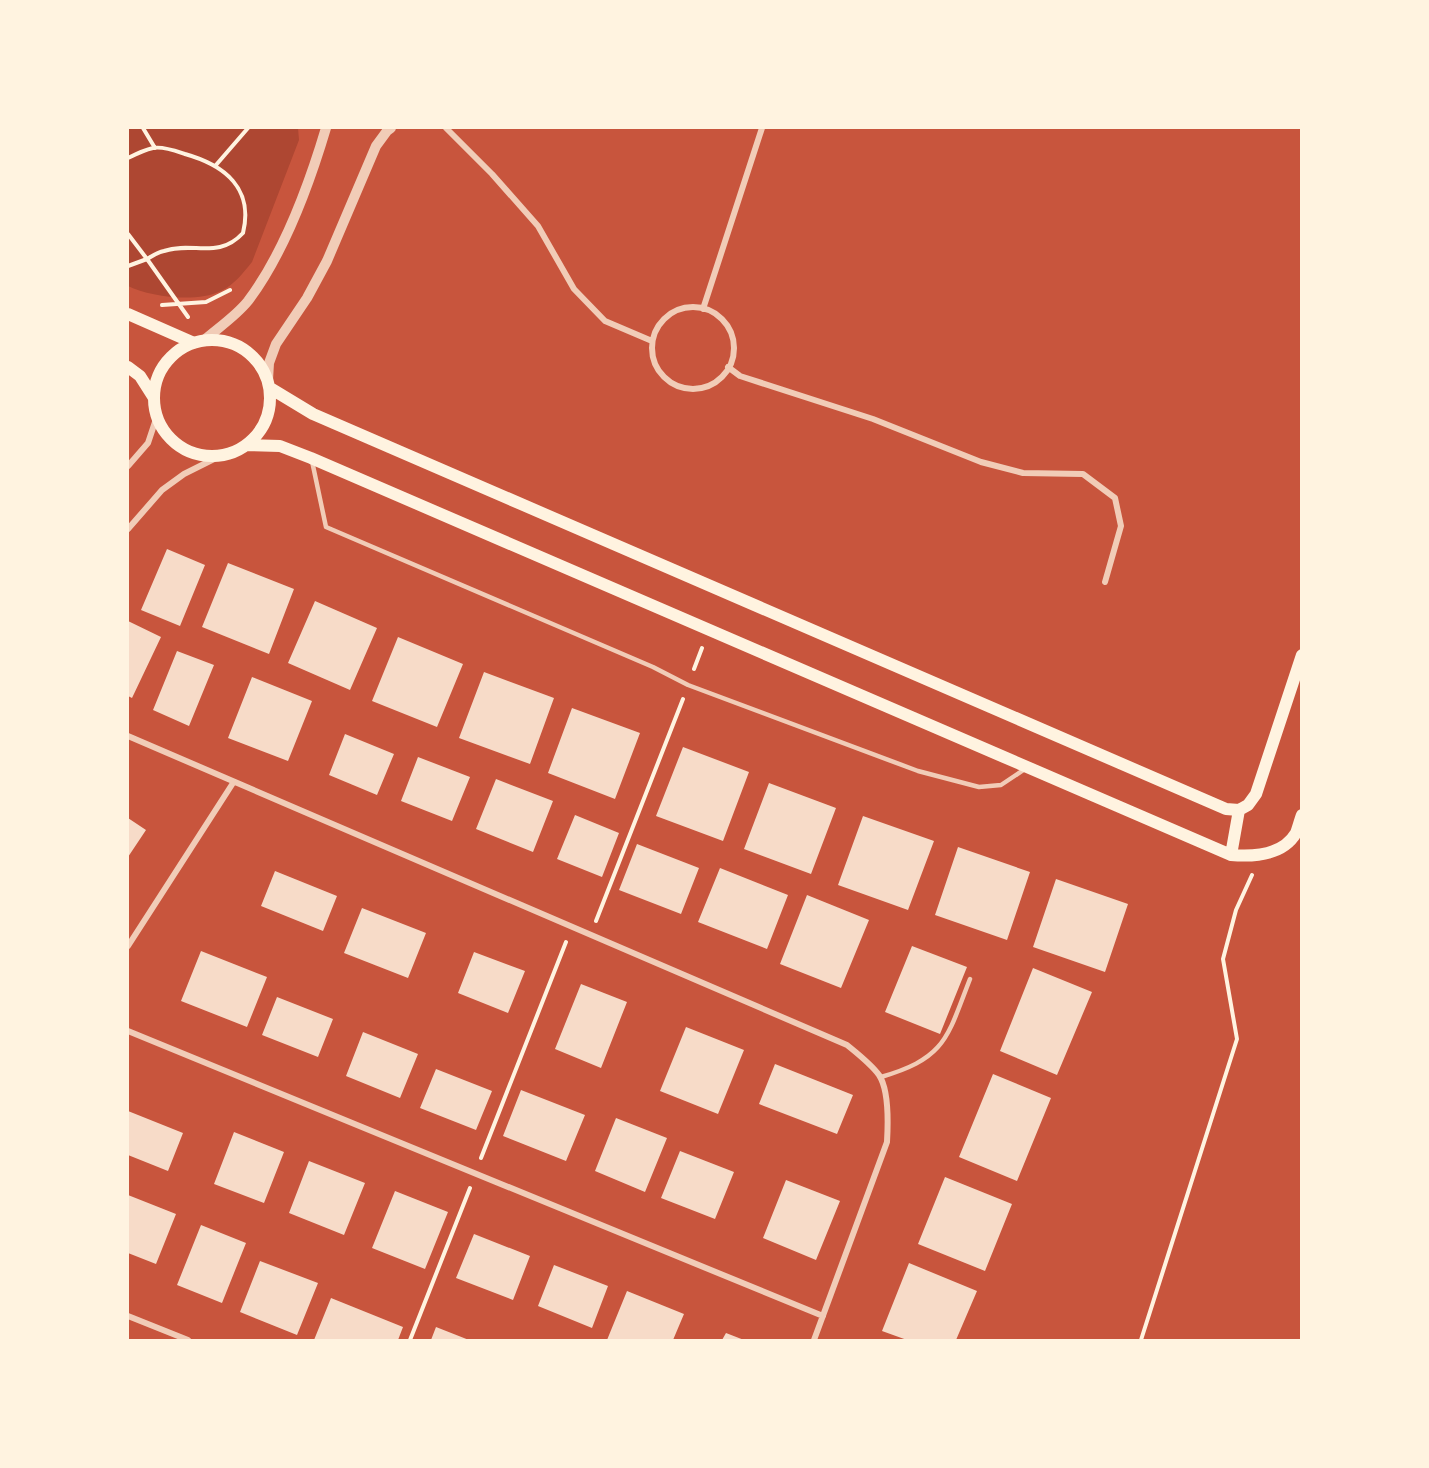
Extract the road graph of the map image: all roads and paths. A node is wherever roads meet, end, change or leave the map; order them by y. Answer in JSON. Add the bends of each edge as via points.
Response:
{"nodes":[{"id":1,"x":143,"y":128,"type":"edge"},
{"id":2,"x":248,"y":128,"type":"edge"},
{"id":3,"x":326,"y":128,"type":"edge"},
{"id":4,"x":391,"y":128,"type":"edge"},
{"id":5,"x":446,"y":128,"type":"edge"},
{"id":6,"x":762,"y":128,"type":"edge"},
{"id":7,"x":155,"y":148,"type":"junction"},
{"id":8,"x":128,"y":158,"type":"edge"},
{"id":9,"x":216,"y":165,"type":"junction"},
{"id":10,"x":128,"y":234,"type":"edge"},
{"id":11,"x":147,"y":259,"type":"junction"},
{"id":12,"x":128,"y":266,"type":"edge"},
{"id":13,"x":237,"y":286,"type":"dead end"},
{"id":14,"x":180,"y":304,"type":"junction"},
{"id":15,"x":154,"y":306,"type":"dead end"},
{"id":16,"x":703,"y":309,"type":"junction"},
{"id":17,"x":128,"y":314,"type":"edge"},
{"id":18,"x":652,"y":341,"type":"junction"},
{"id":19,"x":199,"y":342,"type":"junction"},
{"id":20,"x":128,"y":367,"type":"edge"},
{"id":21,"x":728,"y":367,"type":"junction"},
{"id":22,"x":269,"y":384,"type":"junction"},
{"id":23,"x":154,"y":398,"type":"junction"},
{"id":24,"x":157,"y":416,"type":"junction"},
{"id":25,"x":247,"y":445,"type":"junction"},
{"id":26,"x":222,"y":455,"type":"junction"},
{"id":27,"x":311,"y":458,"type":"junction"},
{"id":28,"x":128,"y":466,"type":"edge"},
{"id":29,"x":128,"y":530,"type":"edge"},
{"id":30,"x":1105,"y":582,"type":"dead end"},
{"id":31,"x":709,"y":630,"type":"junction"},
{"id":32,"x":1302,"y":655,"type":"edge"},
{"id":33,"x":688,"y":685,"type":"junction"},
{"id":34,"x":128,"y":736,"type":"edge"},
{"id":35,"x":1027,"y":767,"type":"junction"},
{"id":36,"x":233,"y":783,"type":"junction"},
{"id":37,"x":1239,"y":810,"type":"junction"},
{"id":38,"x":1302,"y":815,"type":"edge"},
{"id":39,"x":1232,"y":855,"type":"junction"},
{"id":40,"x":1261,"y":855,"type":"junction"},
{"id":41,"x":572,"y":927,"type":"junction"},
{"id":42,"x":590,"y":935,"type":"junction"},
{"id":43,"x":128,"y":946,"type":"edge"},
{"id":44,"x":970,"y":980,"type":"dead end"},
{"id":45,"x":128,"y":1031,"type":"edge"},
{"id":46,"x":881,"y":1077,"type":"junction"},
{"id":47,"x":475,"y":1173,"type":"junction"},
{"id":48,"x":128,"y":1316,"type":"edge"},
{"id":49,"x":823,"y":1316,"type":"junction"},
{"id":50,"x":188,"y":1341,"type":"edge"},
{"id":51,"x":410,"y":1341,"type":"edge"},
{"id":52,"x":814,"y":1341,"type":"edge"},
{"id":53,"x":1141,"y":1341,"type":"edge"}],
"edges":[{"from":1,"to":7,"type":"path"},
{"from":2,"to":9,"type":"path"},
{"from":3,"to":19,"type":"street","via":[[284,241],[266,274],[247,302]]},
{"from":4,"to":22,"type":"street","via":[[376,146],[322,271],[276,344],[269,363]]},
{"from":5,"to":18,"type":"street","via":[[538,226],[574,288],[605,321]]},
{"from":6,"to":16,"type":"street"},
{"from":7,"to":8,"type":"path"},
{"from":7,"to":9,"type":"path"},
{"from":9,"to":11,"type":"path","via":[[238,187],[246,210],[243,233],[218,249],[164,250]]},
{"from":10,"to":11,"type":"path"},
{"from":11,"to":12,"type":"path"},
{"from":11,"to":14,"type":"path"},
{"from":13,"to":14,"type":"path","via":[[206,302]]},
{"from":14,"to":15,"type":"path"},
{"from":14,"to":19,"type":"path"},
{"from":16,"to":18,"type":"street","via":[[677,310],[657,328]]},
{"from":16,"to":21,"type":"street","via":[[716,314],[731,335],[734,348]]},
{"from":17,"to":19,"type":"main road"},
{"from":18,"to":21,"type":"street","via":[[656,368],[677,386],[704,388]]},
{"from":19,"to":22,"type":"main road","via":[[222,341],[239,346],[260,364]]},
{"from":19,"to":23,"type":"main road","via":[[178,351],[165,364]]},
{"from":20,"to":23,"type":"main road","via":[[140,376]]},
{"from":21,"to":30,"type":"street","via":[[741,376],[873,418],[981,462],[1023,472],[1083,474],[1116,498],[1121,526]]},
{"from":22,"to":25,"type":"main road","via":[[268,416]]},
{"from":22,"to":37,"type":"main road","via":[[324,419],[1226,809]]},
{"from":23,"to":24,"type":"main road"},
{"from":24,"to":26,"type":"main road","via":[[165,432],[186,450]]},
{"from":24,"to":28,"type":"street","via":[[148,443]]},
{"from":25,"to":26,"type":"main road"},
{"from":25,"to":27,"type":"main road","via":[[280,446]]},
{"from":26,"to":29,"type":"street","via":[[162,490]]},
{"from":27,"to":31,"type":"main road"},
{"from":27,"to":33,"type":"lane","via":[[326,527]]},
{"from":31,"to":33,"type":"path"},
{"from":31,"to":35,"type":"main road"},
{"from":32,"to":37,"type":"main road","via":[[1256,794]]},
{"from":33,"to":35,"type":"lane","via":[[918,771],[979,788],[1001,785]]},
{"from":33,"to":42,"type":"path"},
{"from":34,"to":36,"type":"street"},
{"from":35,"to":39,"type":"main road"},
{"from":36,"to":41,"type":"street"},
{"from":36,"to":43,"type":"street"},
{"from":37,"to":39,"type":"main road"},
{"from":38,"to":40,"type":"main road","via":[[1288,841]]},
{"from":39,"to":40,"type":"main road"},
{"from":40,"to":53,"type":"path","via":[[1236,910],[1223,959],[1237,1039]]},
{"from":41,"to":42,"type":"street"},
{"from":41,"to":47,"type":"path"},
{"from":42,"to":46,"type":"street","via":[[847,1045]]},
{"from":44,"to":46,"type":"lane","via":[[947,1038],[930,1057],[904,1071]]},
{"from":45,"to":47,"type":"street"},
{"from":46,"to":49,"type":"street","via":[[889,1115],[887,1142]]},
{"from":47,"to":49,"type":"street"},
{"from":47,"to":51,"type":"path"},
{"from":48,"to":50,"type":"street"},
{"from":49,"to":52,"type":"street"}]}
